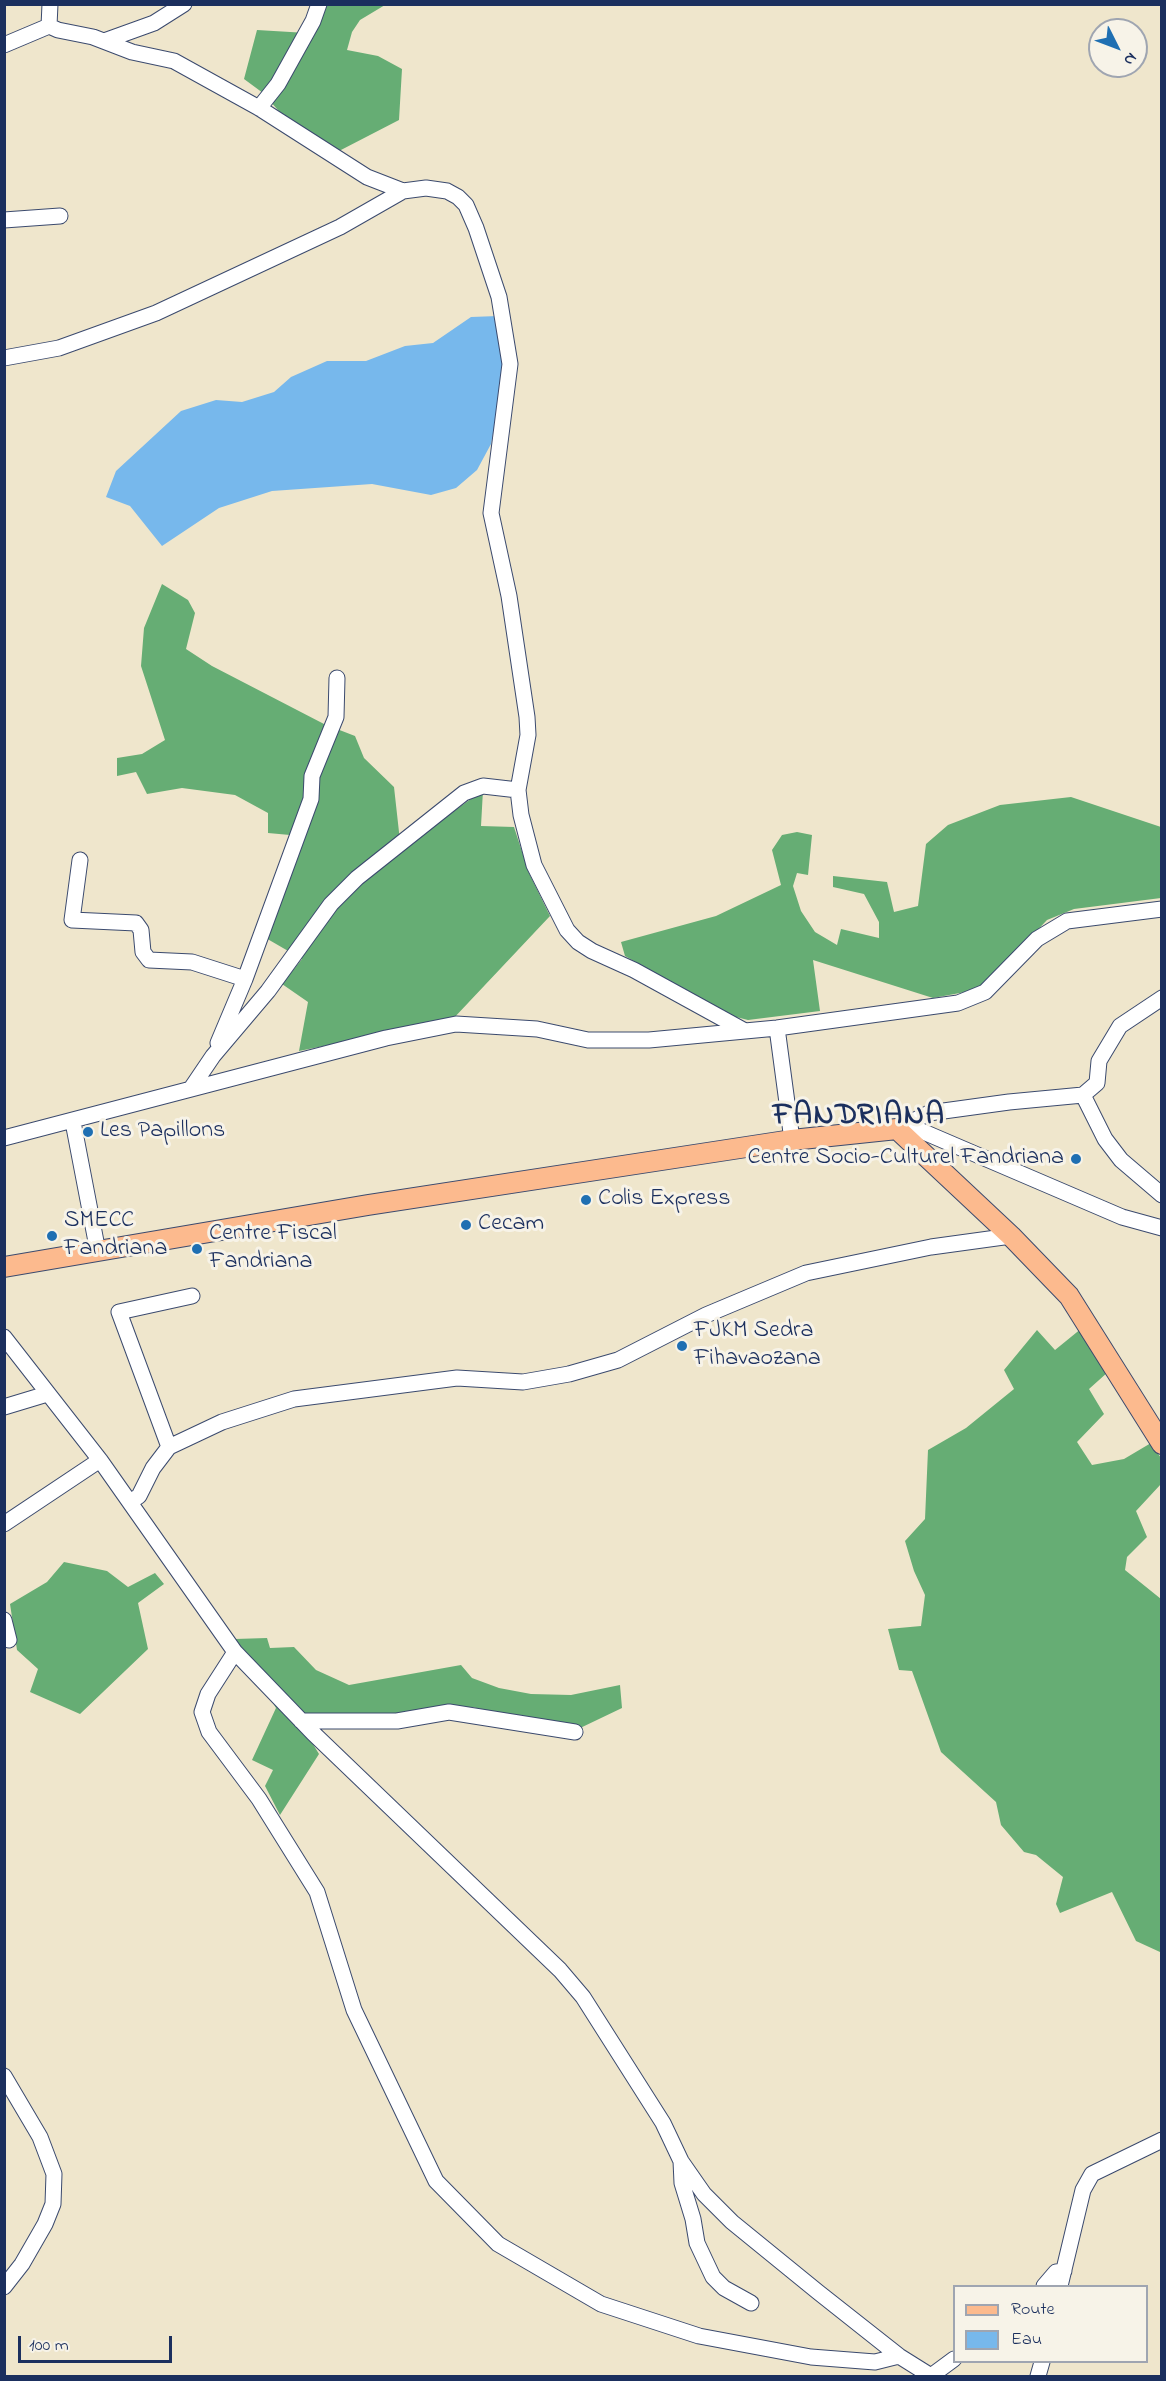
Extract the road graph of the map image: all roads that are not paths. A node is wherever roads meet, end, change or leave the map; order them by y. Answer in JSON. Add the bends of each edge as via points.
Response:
{"nodes":[{"id":1,"x":50,"y":4,"type":"edge"},
{"id":2,"x":184,"y":4,"type":"edge"},
{"id":3,"x":319,"y":4,"type":"edge"},
{"id":4,"x":49,"y":26,"type":"junction"},
{"id":5,"x":104,"y":40,"type":"junction"},
{"id":6,"x":4,"y":45,"type":"edge"},
{"id":7,"x":278,"y":84,"type":"junction"},
{"id":8,"x":259,"y":108,"type":"junction"},
{"id":9,"x":277,"y":122,"type":"junction"},
{"id":10,"x":403,"y":191,"type":"junction"},
{"id":11,"x":60,"y":216,"type":"dead end"},
{"id":12,"x":4,"y":220,"type":"edge"},
{"id":13,"x":4,"y":358,"type":"edge"},
{"id":14,"x":337,"y":678,"type":"dead end"},
{"id":15,"x":518,"y":790,"type":"junction"},
{"id":16,"x":80,"y":860,"type":"dead end"},
{"id":17,"x":1161,"y":909,"type":"edge"},
{"id":18,"x":245,"y":979,"type":"junction"},
{"id":19,"x":1161,"y":998,"type":"edge"},
{"id":20,"x":777,"y":1028,"type":"junction"},
{"id":21,"x":744,"y":1031,"type":"junction"},
{"id":22,"x":213,"y":1056,"type":"junction"},
{"id":23,"x":192,"y":1087,"type":"junction"},
{"id":24,"x":1083,"y":1095,"type":"junction"},
{"id":25,"x":73,"y":1122,"type":"junction"},
{"id":26,"x":897,"y":1129,"type":"junction"},
{"id":27,"x":4,"y":1138,"type":"edge"},
{"id":28,"x":792,"y":1140,"type":"junction"},
{"id":29,"x":1161,"y":1195,"type":"edge"},
{"id":30,"x":1161,"y":1228,"type":"edge"},
{"id":31,"x":1011,"y":1236,"type":"junction"},
{"id":32,"x":98,"y":1252,"type":"junction"},
{"id":33,"x":4,"y":1267,"type":"edge"},
{"id":34,"x":192,"y":1296,"type":"dead end"},
{"id":35,"x":4,"y":1338,"type":"edge"},
{"id":36,"x":47,"y":1394,"type":"junction"},
{"id":37,"x":4,"y":1407,"type":"edge"},
{"id":38,"x":1161,"y":1444,"type":"edge"},
{"id":39,"x":169,"y":1447,"type":"junction"},
{"id":40,"x":100,"y":1460,"type":"junction"},
{"id":41,"x":130,"y":1503,"type":"junction"},
{"id":42,"x":4,"y":1524,"type":"edge"},
{"id":43,"x":4,"y":1620,"type":"edge"},
{"id":44,"x":9,"y":1640,"type":"dead end"},
{"id":45,"x":235,"y":1652,"type":"junction"},
{"id":46,"x":301,"y":1721,"type":"junction"},
{"id":47,"x":575,"y":1732,"type":"dead end"},
{"id":48,"x":4,"y":2076,"type":"edge"},
{"id":49,"x":1161,"y":2140,"type":"edge"},
{"id":50,"x":681,"y":2161,"type":"junction"},
{"id":51,"x":1064,"y":2271,"type":"junction"},
{"id":52,"x":1045,"y":2285,"type":"edge"},
{"id":53,"x":1060,"y":2285,"type":"edge"},
{"id":54,"x":4,"y":2287,"type":"edge"},
{"id":55,"x":751,"y":2303,"type":"dead end"},
{"id":56,"x":899,"y":2356,"type":"junction"},
{"id":57,"x":953,"y":2361,"type":"edge"},
{"id":58,"x":931,"y":2376,"type":"edge"}],
"edges":[{"from":1,"to":4,"type":"street"},
{"from":2,"to":5,"type":"street","via":[[154,23]]},
{"from":3,"to":7,"type":"street"},
{"from":4,"to":5,"type":"street"},
{"from":4,"to":6,"type":"street"},
{"from":5,"to":8,"type":"street","via":[[174,61]]},
{"from":7,"to":8,"type":"street"},
{"from":7,"to":9,"type":"street","via":[[274,103]]},
{"from":8,"to":9,"type":"street"},
{"from":9,"to":10,"type":"street","via":[[367,177]]},
{"from":10,"to":13,"type":"street","via":[[339,227],[156,313],[59,348]]},
{"from":10,"to":15,"type":"street","via":[[447,191],[466,205],[505,321],[510,364],[491,513],[509,596],[527,717],[528,735]]},
{"from":11,"to":12,"type":"street"},
{"from":14,"to":18,"type":"street","via":[[336,717],[312,776],[311,799]]},
{"from":15,"to":21,"type":"street","via":[[534,865],[567,930],[592,951]]},
{"from":15,"to":22,"type":"street","via":[[483,786],[464,793],[357,878],[331,904],[268,991]]},
{"from":16,"to":18,"type":"street","via":[[72,920],[136,923],[141,930],[143,952],[149,960],[192,962]]},
{"from":17,"to":20,"type":"street","via":[[1066,921],[1037,939],[985,992],[958,1003]]},
{"from":18,"to":22,"type":"street"},
{"from":19,"to":24,"type":"street","via":[[1120,1026],[1099,1061],[1097,1083]]},
{"from":20,"to":21,"type":"street"},
{"from":20,"to":28,"type":"street"},
{"from":21,"to":23,"type":"street","via":[[649,1040],[588,1040],[537,1029],[456,1024]]},
{"from":22,"to":23,"type":"street"},
{"from":23,"to":25,"type":"street"},
{"from":24,"to":26,"type":"street","via":[[930,1113]]},
{"from":24,"to":29,"type":"street","via":[[1105,1139],[1121,1160]]},
{"from":25,"to":27,"type":"street"},
{"from":25,"to":32,"type":"street"},
{"from":26,"to":28,"type":"main road"},
{"from":26,"to":30,"type":"street","via":[[919,1130],[1122,1217]]},
{"from":26,"to":31,"type":"main road"},
{"from":28,"to":32,"type":"main road","via":[[380,1203]]},
{"from":31,"to":38,"type":"main road","via":[[1069,1296]]},
{"from":31,"to":39,"type":"street","via":[[931,1247],[806,1273],[618,1360],[569,1374],[523,1382],[458,1377],[294,1399],[222,1422]]},
{"from":32,"to":33,"type":"main road"},
{"from":34,"to":39,"type":"street","via":[[119,1312]]},
{"from":35,"to":36,"type":"street"},
{"from":36,"to":37,"type":"street"},
{"from":36,"to":40,"type":"street"},
{"from":39,"to":41,"type":"street","via":[[153,1468],[140,1496]]},
{"from":40,"to":41,"type":"street"},
{"from":40,"to":42,"type":"street"},
{"from":41,"to":45,"type":"street"},
{"from":43,"to":44,"type":"street"},
{"from":45,"to":46,"type":"street"},
{"from":45,"to":56,"type":"street","via":[[208,1694],[202,1712],[209,1732],[260,1799],[317,1892],[354,2010],[436,2181],[498,2244],[601,2304],[699,2336],[811,2357],[874,2362]]},
{"from":46,"to":47,"type":"street","via":[[398,1721],[449,1712]]},
{"from":46,"to":50,"type":"street","via":[[561,1970],[583,1997],[663,2123]]},
{"from":48,"to":54,"type":"street","via":[[40,2137],[54,2174],[53,2204],[45,2224]]},
{"from":49,"to":51,"type":"street","via":[[1092,2174],[1083,2190]]},
{"from":50,"to":55,"type":"street","via":[[682,2183],[697,2243],[713,2277]]},
{"from":50,"to":56,"type":"street","via":[[704,2194],[732,2222]]},
{"from":51,"to":52,"type":"street","via":[[1056,2272]]},
{"from":51,"to":53,"type":"street"},
{"from":56,"to":58,"type":"street"},
{"from":57,"to":58,"type":"street"}]}
